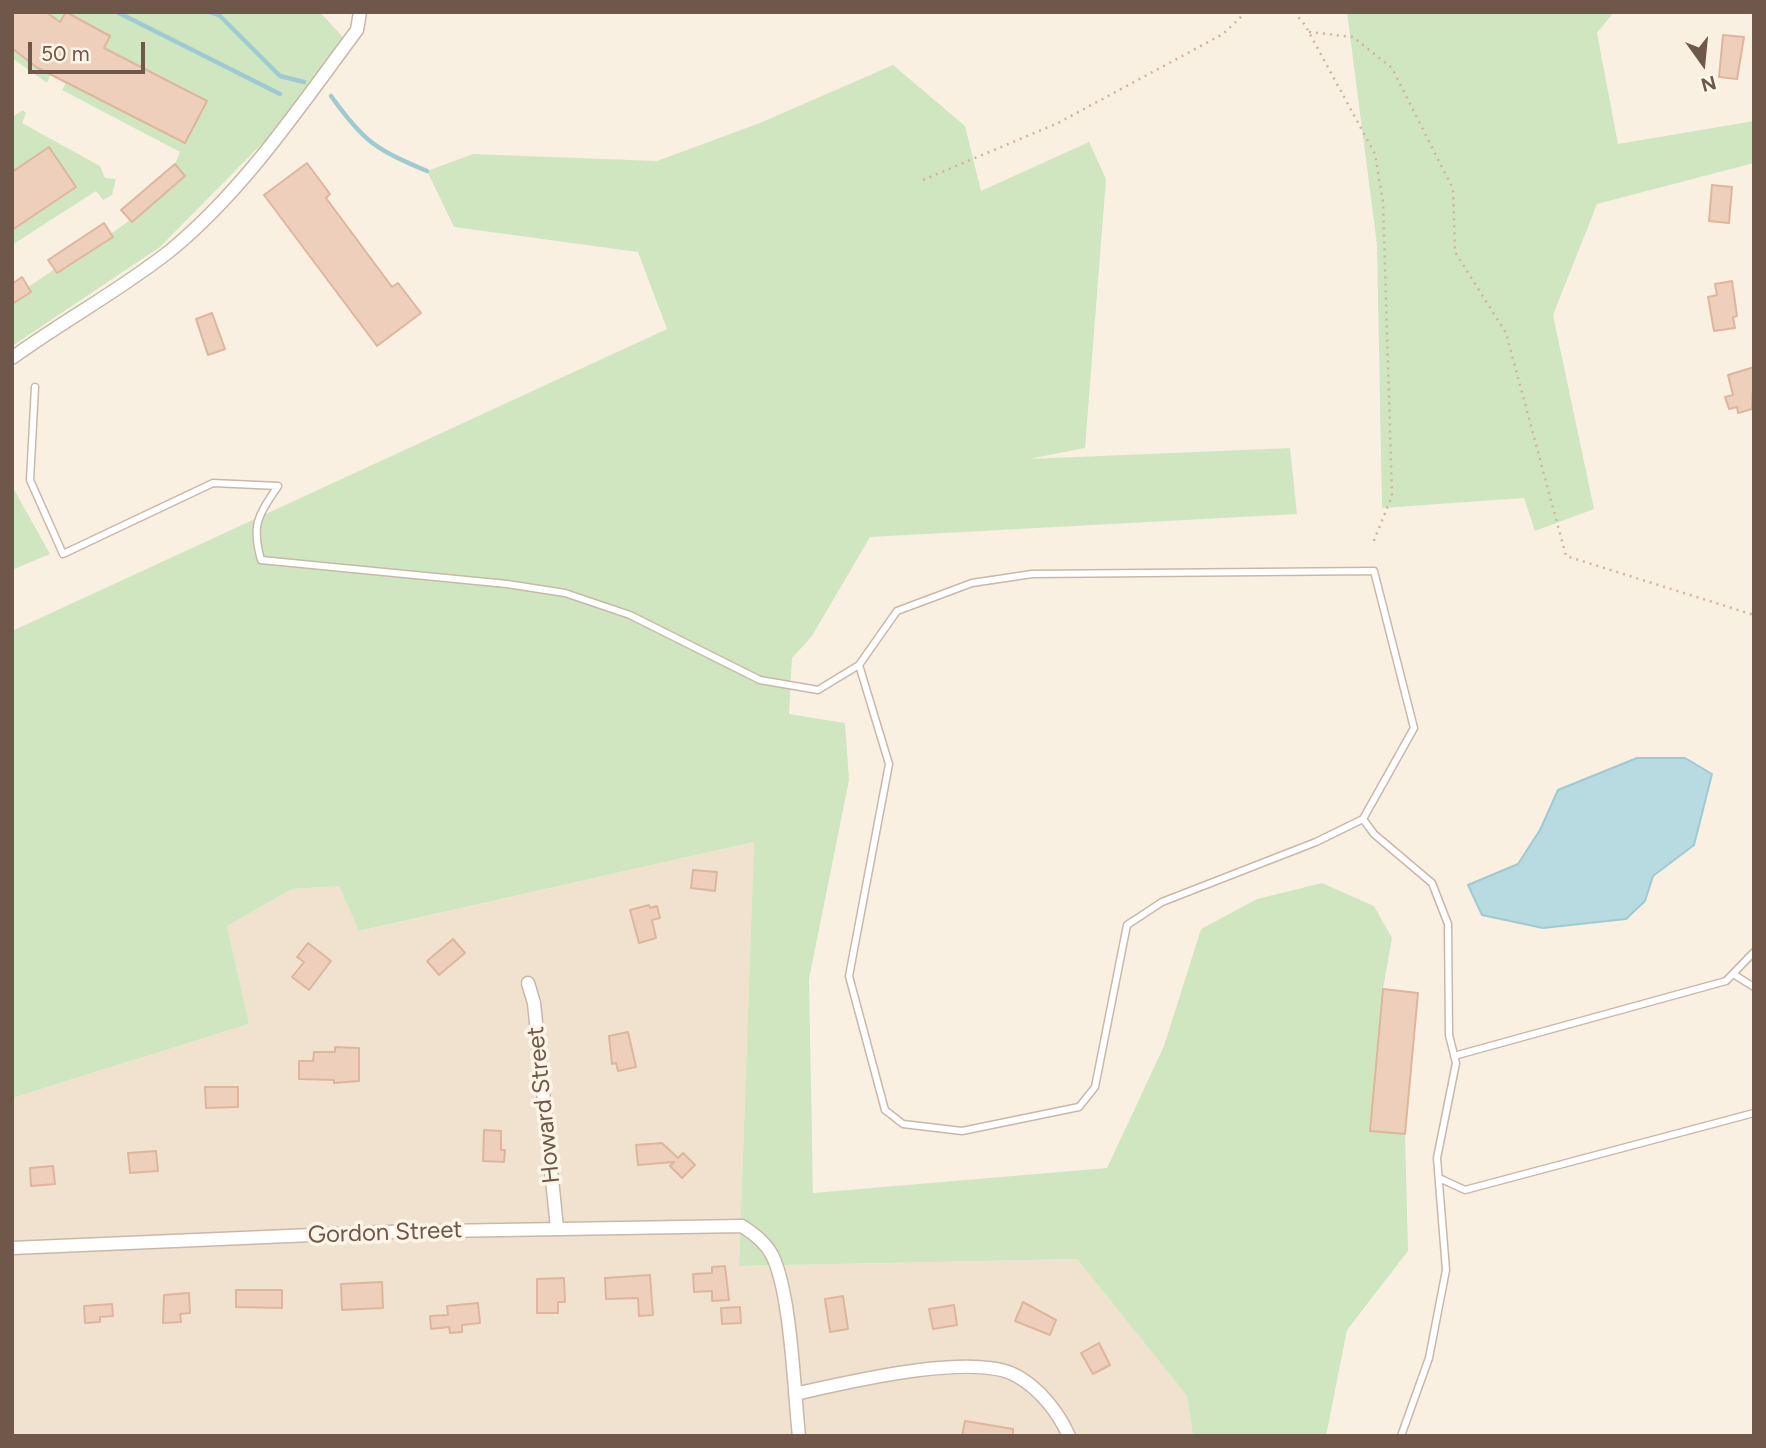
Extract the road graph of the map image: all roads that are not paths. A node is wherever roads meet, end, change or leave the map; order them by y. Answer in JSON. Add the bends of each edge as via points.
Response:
{"nodes":[{"id":1,"x":360,"y":12,"type":"edge"},
{"id":2,"x":12,"y":358,"type":"edge"},
{"id":3,"x":35,"y":387,"type":"dead end"},
{"id":4,"x":859,"y":665,"type":"junction"},
{"id":5,"x":1363,"y":819,"type":"junction"},
{"id":6,"x":1754,"y":952,"type":"edge"},
{"id":7,"x":1733,"y":974,"type":"junction"},
{"id":8,"x":527,"y":983,"type":"dead end"},
{"id":9,"x":1754,"y":987,"type":"edge"},
{"id":10,"x":1454,"y":1056,"type":"junction"},
{"id":11,"x":1754,"y":1112,"type":"edge"},
{"id":12,"x":1439,"y":1178,"type":"junction"},
{"id":13,"x":557,"y":1228,"type":"junction"},
{"id":14,"x":12,"y":1248,"type":"edge"},
{"id":15,"x":794,"y":1394,"type":"junction"},
{"id":16,"x":799,"y":1436,"type":"edge"},
{"id":17,"x":1069,"y":1436,"type":"edge"},
{"id":18,"x":1401,"y":1436,"type":"edge"}],
"edges":[{"from":1,"to":2,"type":"street","via":[[357,30],[225,199],[134,278]]},
{"from":3,"to":4,"type":"lane","via":[[30,480],[63,554],[213,483],[278,486],[260,513],[254,533],[261,559],[565,593],[630,615],[760,680],[818,690]]},
{"from":4,"to":5,"type":"lane","via":[[897,611],[972,583],[1032,574],[1374,570],[1414,728]]},
{"from":4,"to":5,"type":"lane","via":[[889,764],[849,976],[885,1110],[903,1124],[962,1131],[1079,1107],[1095,1087],[1127,925],[1163,902]]},
{"from":5,"to":10,"type":"lane","via":[[1374,834],[1432,883],[1448,924],[1449,1035]]},
{"from":6,"to":7,"type":"lane"},
{"from":7,"to":9,"type":"lane"},
{"from":7,"to":10,"type":"lane","via":[[1726,981]]},
{"from":8,"to":13,"type":"street","name":"Howard Street","via":[[534,1003]]},
{"from":10,"to":12,"type":"lane","via":[[1437,1158]]},
{"from":11,"to":12,"type":"lane","via":[[1465,1190]]},
{"from":12,"to":18,"type":"lane","via":[[1446,1270],[1429,1358]]},
{"from":13,"to":14,"type":"street","name":"Gordon Street"},
{"from":13,"to":15,"type":"street","name":"Gordon Street","via":[[724,1224],[741,1226],[755,1235],[772,1254],[781,1281]]},
{"from":15,"to":16,"type":"street"},
{"from":15,"to":17,"type":"street","via":[[881,1376],[969,1366],[1015,1375],[1045,1397]]}]}
